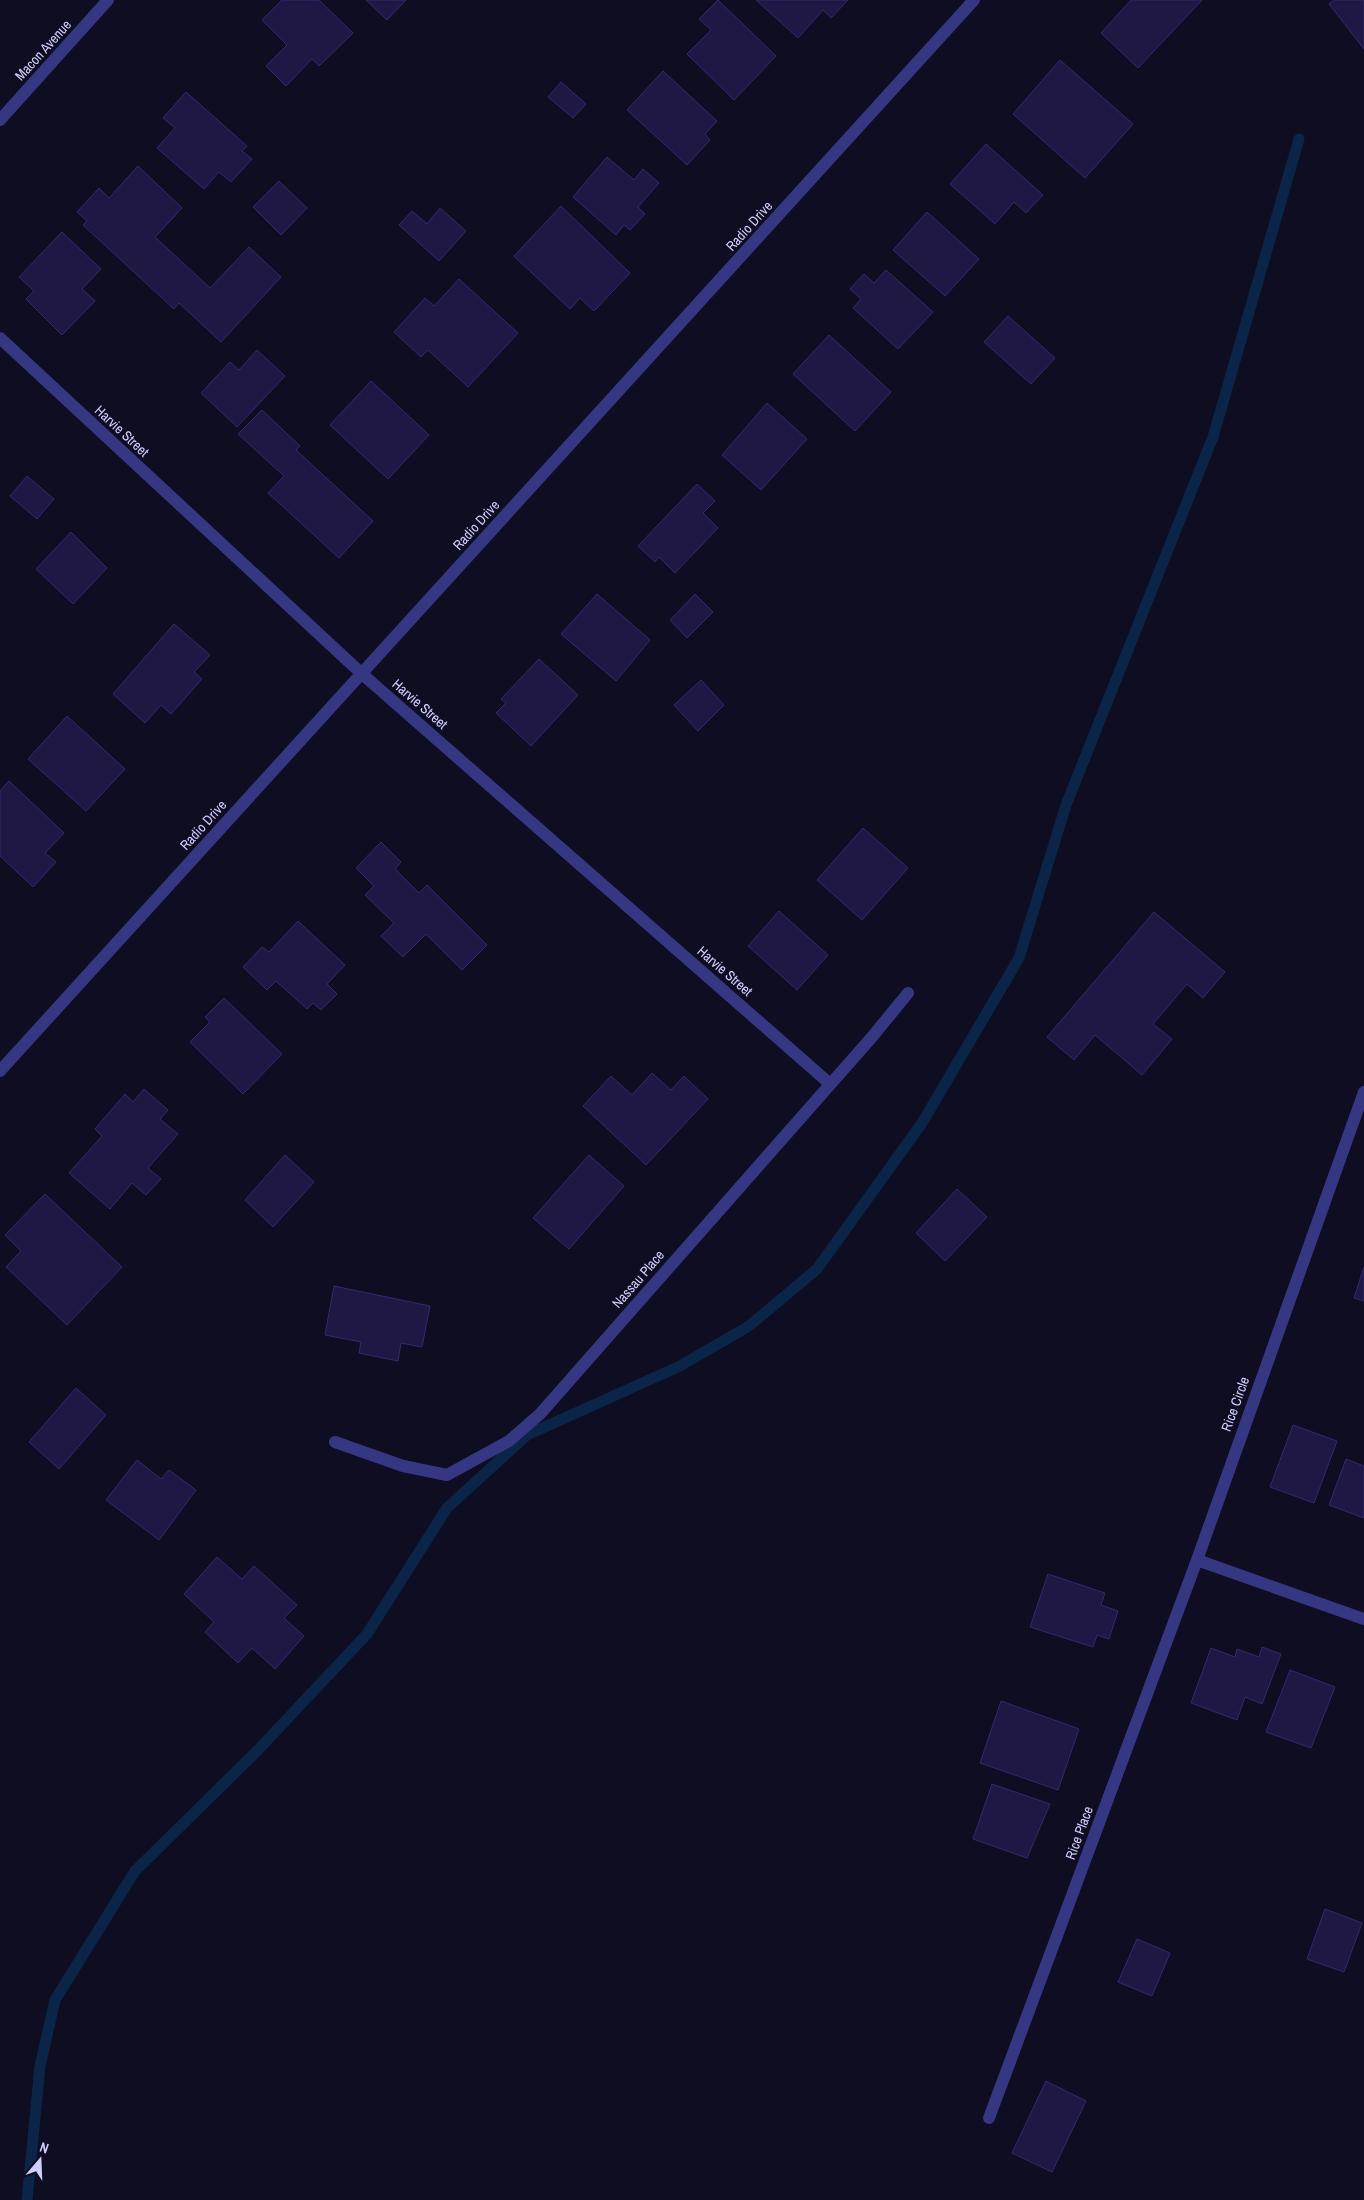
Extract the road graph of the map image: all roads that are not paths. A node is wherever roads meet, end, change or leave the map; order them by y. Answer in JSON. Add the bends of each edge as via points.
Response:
{"nodes":[{"id":1,"x":108,"y":0,"type":"edge"},
{"id":2,"x":974,"y":0,"type":"edge"},
{"id":3,"x":0,"y":120,"type":"edge"},
{"id":4,"x":0,"y":338,"type":"edge"},
{"id":5,"x":361,"y":673,"type":"junction"},
{"id":6,"x":908,"y":993,"type":"dead end"},
{"id":7,"x":0,"y":1071,"type":"edge"},
{"id":8,"x":829,"y":1083,"type":"junction"},
{"id":9,"x":1364,"y":1092,"type":"edge"},
{"id":10,"x":335,"y":1442,"type":"dead end"},
{"id":11,"x":1197,"y":1560,"type":"junction"},
{"id":12,"x":1364,"y":1619,"type":"edge"},
{"id":13,"x":989,"y":2118,"type":"dead end"}],
"edges":[{"from":1,"to":3,"type":"street","name":"Macon Avenue"},
{"from":2,"to":5,"type":"street","name":"Radio Drive"},
{"from":4,"to":5,"type":"street","name":"Harvie Street"},
{"from":5,"to":7,"type":"street","name":"Radio Drive"},
{"from":5,"to":8,"type":"street","name":"Harvie Street"},
{"from":6,"to":8,"type":"street","name":"Nassau Place"},
{"from":8,"to":10,"type":"street","name":"Nassau Place","via":[[540,1414],[509,1441],[446,1475],[403,1466]]},
{"from":9,"to":11,"type":"street","name":"Rice Circle"},
{"from":11,"to":12,"type":"street"},
{"from":11,"to":13,"type":"street","name":"Rice Place"}]}
